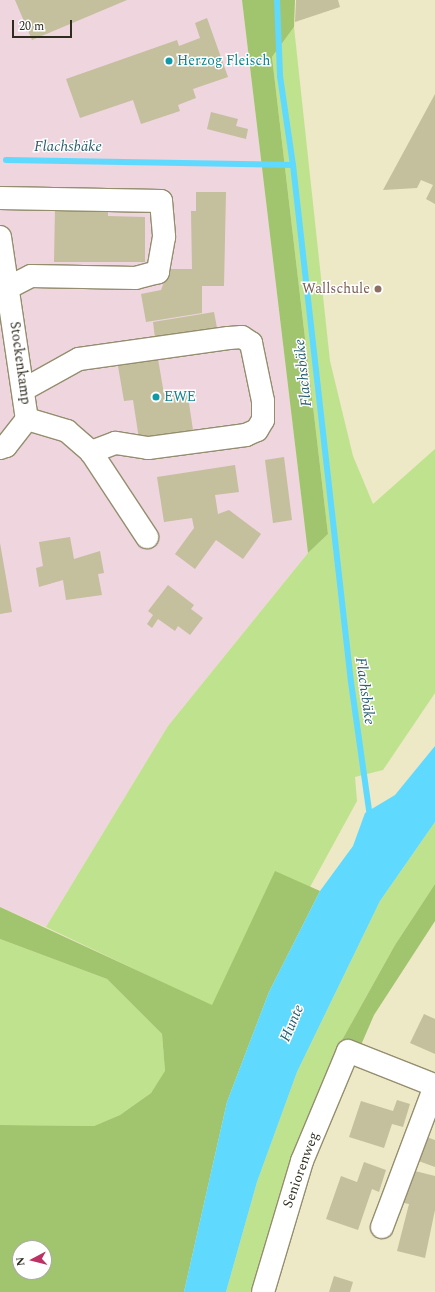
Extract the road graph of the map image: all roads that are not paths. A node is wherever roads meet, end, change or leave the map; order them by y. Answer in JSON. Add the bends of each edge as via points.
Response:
{"nodes":[{"id":1,"x":0,"y":198,"type":"edge"},
{"id":2,"x":0,"y":237,"type":"edge"},
{"id":3,"x":9,"y":287,"type":"junction"},
{"id":4,"x":23,"y":390,"type":"junction"},
{"id":5,"x":27,"y":419,"type":"junction"},
{"id":6,"x":0,"y":448,"type":"edge"},
{"id":7,"x":91,"y":452,"type":"junction"},
{"id":8,"x":147,"y":537,"type":"dead end"},
{"id":9,"x":434,"y":1085,"type":"edge"},
{"id":10,"x":382,"y":1227,"type":"dead end"},
{"id":11,"x":264,"y":1292,"type":"edge"}],
"edges":[{"from":1,"to":3,"type":"street","via":[[161,200],[164,238],[158,272],[136,278],[31,276]]},
{"from":2,"to":3,"type":"street","name":"Stockenkamp"},
{"from":3,"to":4,"type":"street","name":"Stockenkamp"},
{"from":4,"to":5,"type":"street","name":"Stockenkamp"},
{"from":4,"to":7,"type":"street","via":[[79,359],[229,338],[242,337],[251,342],[263,400],[263,420],[257,430],[246,436],[148,448],[115,443]]},
{"from":5,"to":6,"type":"street","name":"Stockenkamp","via":[[6,446]]},
{"from":5,"to":7,"type":"street","name":"Stockenkamp","via":[[67,431]]},
{"from":7,"to":8,"type":"street"},
{"from":9,"to":10,"type":"street"},
{"from":9,"to":11,"type":"street","name":"Seniorenweg","via":[[348,1051],[302,1161]]}]}
